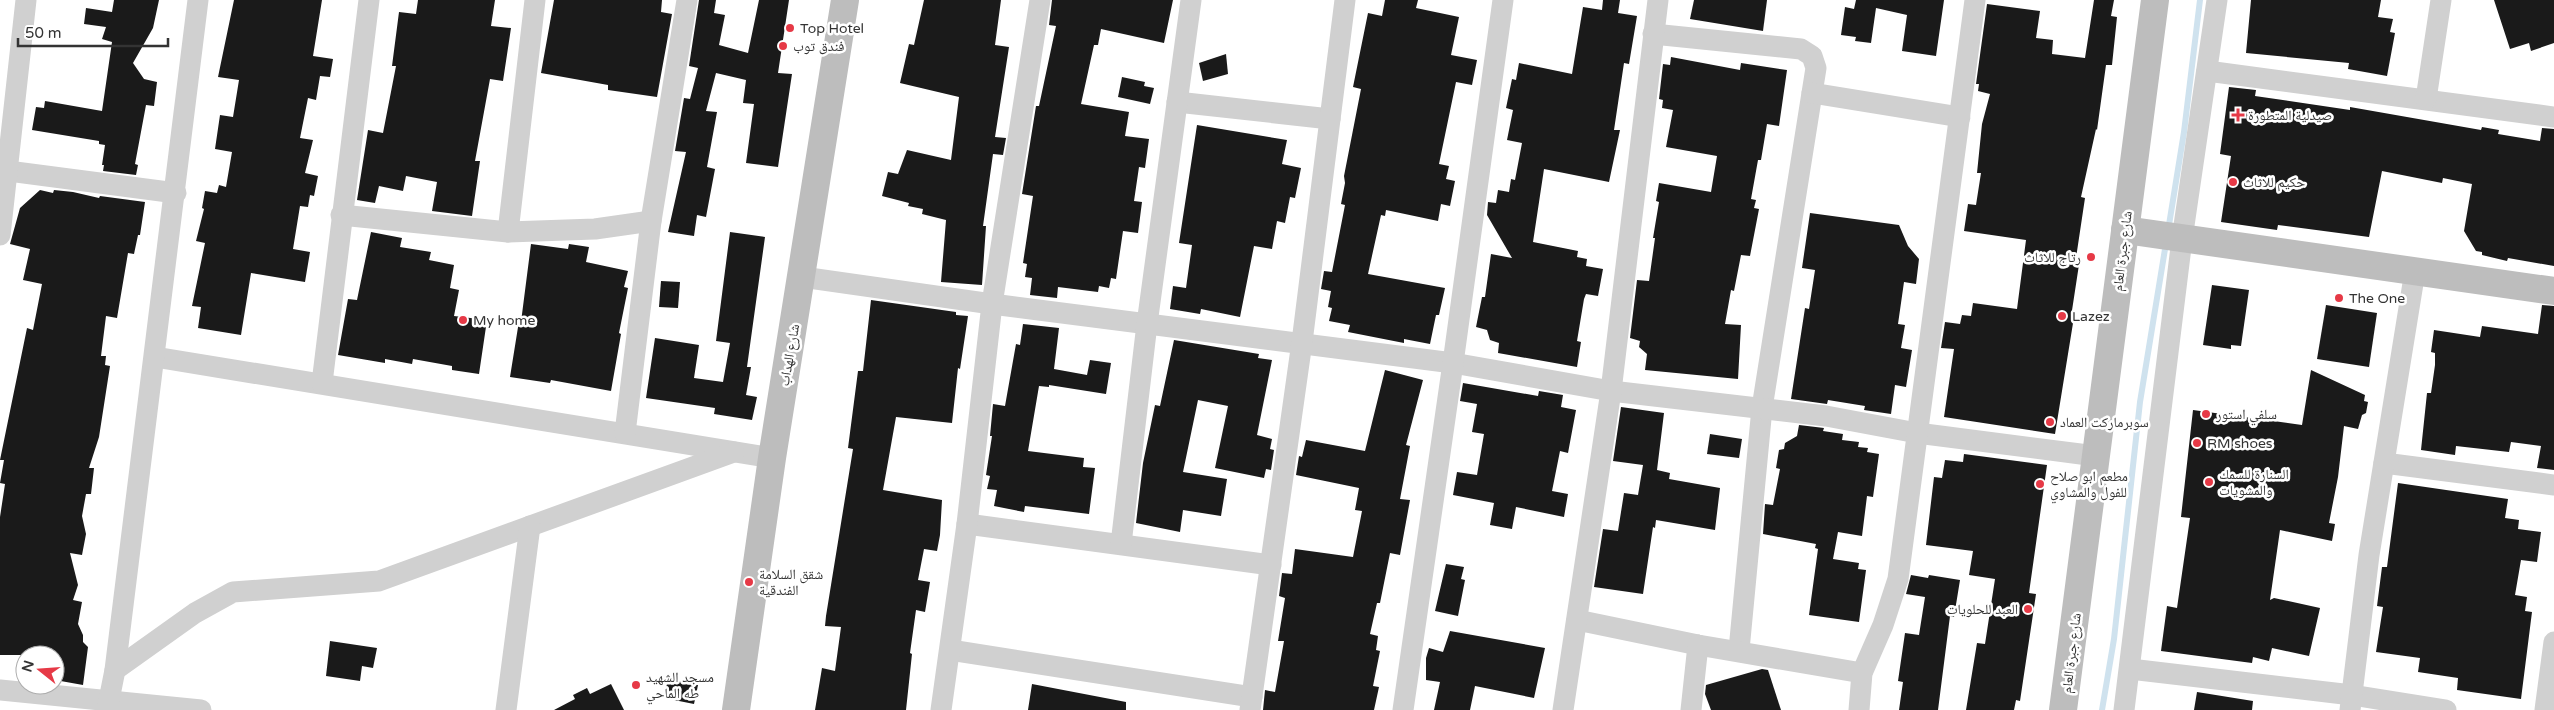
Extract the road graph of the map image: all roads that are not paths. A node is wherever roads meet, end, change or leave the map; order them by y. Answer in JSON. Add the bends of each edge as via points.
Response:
{"nodes":[{"id":1,"x":26,"y":0,"type":"edge"},
{"id":2,"x":198,"y":0,"type":"edge"},
{"id":3,"x":369,"y":0,"type":"edge"},
{"id":4,"x":535,"y":0,"type":"edge"},
{"id":5,"x":687,"y":0,"type":"edge"},
{"id":6,"x":845,"y":0,"type":"edge"},
{"id":7,"x":1040,"y":0,"type":"edge"},
{"id":8,"x":1191,"y":0,"type":"edge"},
{"id":9,"x":1345,"y":0,"type":"edge"},
{"id":10,"x":1502,"y":0,"type":"edge"},
{"id":11,"x":1658,"y":0,"type":"edge"},
{"id":12,"x":1975,"y":0,"type":"edge"},
{"id":13,"x":2155,"y":0,"type":"edge"},
{"id":14,"x":2217,"y":0,"type":"edge"},
{"id":15,"x":2441,"y":0,"type":"edge"},
{"id":16,"x":1653,"y":34,"type":"junction"},
{"id":17,"x":2207,"y":71,"type":"junction"},
{"id":18,"x":1812,"y":93,"type":"junction"},
{"id":19,"x":2426,"y":99,"type":"junction"},
{"id":20,"x":1178,"y":102,"type":"junction"},
{"id":21,"x":2554,"y":116,"type":"edge"},
{"id":22,"x":1960,"y":117,"type":"junction"},
{"id":23,"x":1330,"y":119,"type":"junction"},
{"id":24,"x":4,"y":171,"type":"edge"},
{"id":25,"x":176,"y":193,"type":"junction"},
{"id":26,"x":341,"y":215,"type":"junction"},
{"id":27,"x":651,"y":221,"type":"junction"},
{"id":28,"x":2125,"y":230,"type":"junction"},
{"id":29,"x":508,"y":232,"type":"junction"},
{"id":30,"x":0,"y":235,"type":"edge"},
{"id":31,"x":2182,"y":238,"type":"junction"},
{"id":32,"x":2415,"y":271,"type":"junction"},
{"id":33,"x":802,"y":277,"type":"junction"},
{"id":34,"x":2554,"y":291,"type":"edge"},
{"id":35,"x":992,"y":304,"type":"junction"},
{"id":36,"x":1147,"y":324,"type":"junction"},
{"id":37,"x":1302,"y":342,"type":"junction"},
{"id":38,"x":155,"y":357,"type":"junction"},
{"id":39,"x":1454,"y":363,"type":"junction"},
{"id":40,"x":322,"y":384,"type":"junction"},
{"id":41,"x":1611,"y":391,"type":"junction"},
{"id":42,"x":1762,"y":408,"type":"junction"},
{"id":43,"x":625,"y":433,"type":"junction"},
{"id":44,"x":1917,"y":433,"type":"junction"},
{"id":45,"x":734,"y":452,"type":"junction"},
{"id":46,"x":2096,"y":456,"type":"junction"},
{"id":47,"x":772,"y":458,"type":"junction"},
{"id":48,"x":2384,"y":463,"type":"junction"},
{"id":49,"x":2554,"y":485,"type":"edge"},
{"id":50,"x":967,"y":524,"type":"junction"},
{"id":51,"x":530,"y":526,"type":"junction"},
{"id":52,"x":1121,"y":544,"type":"junction"},
{"id":53,"x":1271,"y":565,"type":"junction"},
{"id":54,"x":1577,"y":620,"type":"junction"},
{"id":55,"x":2554,"y":642,"type":"edge"},
{"id":56,"x":1698,"y":645,"type":"junction"},
{"id":57,"x":950,"y":650,"type":"junction"},
{"id":58,"x":1739,"y":650,"type":"junction"},
{"id":59,"x":2130,"y":669,"type":"junction"},
{"id":60,"x":115,"y":670,"type":"junction"},
{"id":61,"x":1862,"y":673,"type":"junction"},
{"id":62,"x":0,"y":690,"type":"edge"},
{"id":63,"x":2352,"y":702,"type":"edge"},
{"id":64,"x":1251,"y":704,"type":"edge"},
{"id":65,"x":107,"y":705,"type":"edge"},
{"id":66,"x":201,"y":710,"type":"edge"},
{"id":67,"x":506,"y":710,"type":"edge"},
{"id":68,"x":736,"y":710,"type":"edge"},
{"id":69,"x":941,"y":710,"type":"edge"},
{"id":70,"x":1403,"y":710,"type":"edge"},
{"id":71,"x":1563,"y":710,"type":"edge"},
{"id":72,"x":1691,"y":710,"type":"edge"},
{"id":73,"x":1859,"y":710,"type":"edge"},
{"id":74,"x":2063,"y":710,"type":"edge"},
{"id":75,"x":2124,"y":710,"type":"edge"},
{"id":76,"x":2446,"y":710,"type":"edge"},
{"id":77,"x":2545,"y":710,"type":"edge"}],
"edges":[{"from":1,"to":24,"type":"street"},
{"from":2,"to":25,"type":"street"},
{"from":3,"to":26,"type":"street"},
{"from":4,"to":29,"type":"street"},
{"from":5,"to":27,"type":"street"},
{"from":6,"to":33,"type":"street","name":"شارع الهداب"},
{"from":7,"to":35,"type":"street"},
{"from":8,"to":20,"type":"street"},
{"from":9,"to":23,"type":"street"},
{"from":10,"to":39,"type":"street"},
{"from":11,"to":16,"type":"street"},
{"from":12,"to":22,"type":"street"},
{"from":13,"to":28,"type":"street","name":"شارع جبرة العام"},
{"from":14,"to":17,"type":"street"},
{"from":15,"to":19,"type":"street"},
{"from":16,"to":18,"type":"street","via":[[1801,49],[1812,56],[1816,68]]},
{"from":16,"to":41,"type":"street"},
{"from":17,"to":19,"type":"street"},
{"from":17,"to":31,"type":"street"},
{"from":18,"to":22,"type":"street"},
{"from":18,"to":42,"type":"street"},
{"from":19,"to":21,"type":"street"},
{"from":20,"to":23,"type":"street"},
{"from":20,"to":36,"type":"street"},
{"from":22,"to":44,"type":"street"},
{"from":23,"to":37,"type":"street"},
{"from":24,"to":25,"type":"street"},
{"from":24,"to":30,"type":"street"},
{"from":25,"to":38,"type":"street"},
{"from":26,"to":29,"type":"street"},
{"from":26,"to":40,"type":"street"},
{"from":27,"to":29,"type":"street","via":[[595,229]]},
{"from":27,"to":43,"type":"street"},
{"from":28,"to":31,"type":"street"},
{"from":28,"to":46,"type":"street","name":"شارع جبرة العام"},
{"from":31,"to":32,"type":"street"},
{"from":31,"to":59,"type":"street"},
{"from":32,"to":34,"type":"street"},
{"from":32,"to":48,"type":"street"},
{"from":33,"to":35,"type":"street"},
{"from":33,"to":47,"type":"street","name":"شارع الهداب"},
{"from":35,"to":36,"type":"street"},
{"from":35,"to":50,"type":"street"},
{"from":36,"to":37,"type":"street"},
{"from":36,"to":52,"type":"street"},
{"from":37,"to":39,"type":"street"},
{"from":37,"to":53,"type":"street"},
{"from":38,"to":40,"type":"street"},
{"from":38,"to":60,"type":"street"},
{"from":39,"to":41,"type":"street"},
{"from":39,"to":70,"type":"street"},
{"from":40,"to":43,"type":"street"},
{"from":41,"to":42,"type":"street"},
{"from":41,"to":54,"type":"street"},
{"from":42,"to":44,"type":"street"},
{"from":42,"to":58,"type":"street"},
{"from":43,"to":45,"type":"street"},
{"from":44,"to":46,"type":"street"},
{"from":44,"to":61,"type":"street","via":[[1898,579]]},
{"from":45,"to":47,"type":"street"},
{"from":45,"to":51,"type":"street"},
{"from":46,"to":74,"type":"street","name":"شارع جبرة العام"},
{"from":47,"to":68,"type":"street","name":"شارع الهداب"},
{"from":48,"to":49,"type":"street"},
{"from":48,"to":63,"type":"street","via":[[2369,555]]},
{"from":50,"to":52,"type":"street"},
{"from":50,"to":57,"type":"street"},
{"from":51,"to":60,"type":"street","via":[[379,581],[233,592],[194,614]]},
{"from":51,"to":67,"type":"street"},
{"from":52,"to":53,"type":"street"},
{"from":53,"to":64,"type":"street"},
{"from":54,"to":56,"type":"street"},
{"from":54,"to":71,"type":"street"},
{"from":55,"to":77,"type":"street"},
{"from":56,"to":58,"type":"street"},
{"from":56,"to":72,"type":"street"},
{"from":57,"to":64,"type":"street"},
{"from":57,"to":69,"type":"street"},
{"from":58,"to":61,"type":"street"},
{"from":59,"to":63,"type":"street"},
{"from":59,"to":75,"type":"street"},
{"from":60,"to":65,"type":"street"},
{"from":61,"to":73,"type":"street"},
{"from":62,"to":65,"type":"street"},
{"from":63,"to":76,"type":"street"},
{"from":65,"to":66,"type":"street"}]}
